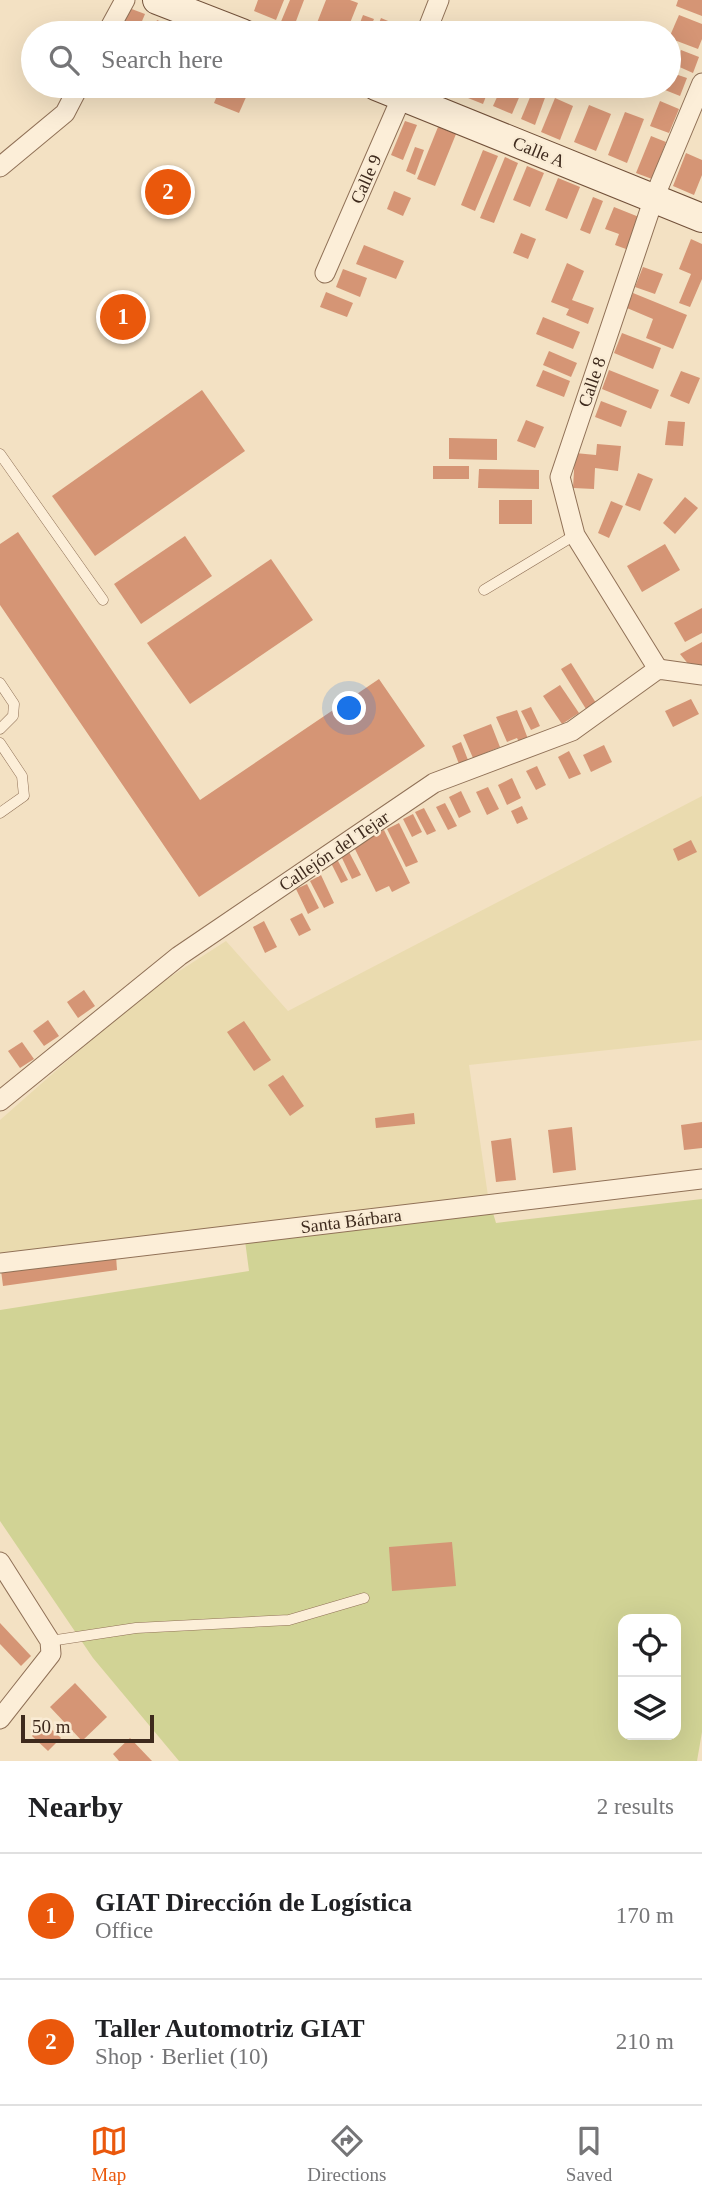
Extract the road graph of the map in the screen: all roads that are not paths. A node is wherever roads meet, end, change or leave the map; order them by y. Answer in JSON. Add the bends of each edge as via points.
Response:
{"nodes":[{"id":1,"x":125,"y":0,"type":"edge"},
{"id":2,"x":157,"y":0,"type":"edge"},
{"id":3,"x":439,"y":0,"type":"edge"},
{"id":4,"x":114,"y":21,"type":"edge"},
{"id":5,"x":211,"y":21,"type":"edge"},
{"id":6,"x":431,"y":21,"type":"edge"},
{"id":7,"x":702,"y":83,"type":"edge"},
{"id":8,"x":73,"y":98,"type":"edge"},
{"id":9,"x":401,"y":98,"type":"edge"},
{"id":10,"x":420,"y":98,"type":"edge"},
{"id":11,"x":0,"y":167,"type":"edge"},
{"id":12,"x":654,"y":198,"type":"junction"},
{"id":13,"x":702,"y":218,"type":"edge"},
{"id":14,"x":325,"y":273,"type":"dead end"},
{"id":15,"x":0,"y":454,"type":"edge"},
{"id":16,"x":575,"y":535,"type":"junction"},
{"id":17,"x":484,"y":590,"type":"dead end"},
{"id":18,"x":103,"y":600,"type":"dead end"},
{"id":19,"x":658,"y":669,"type":"junction"},
{"id":20,"x":702,"y":675,"type":"edge"},
{"id":21,"x":0,"y":683,"type":"edge"},
{"id":22,"x":0,"y":729,"type":"edge"},
{"id":23,"x":0,"y":743,"type":"edge"},
{"id":24,"x":0,"y":813,"type":"edge"},
{"id":25,"x":0,"y":1101,"type":"edge"},
{"id":26,"x":702,"y":1179,"type":"edge"},
{"id":27,"x":0,"y":1264,"type":"edge"},
{"id":28,"x":0,"y":1562,"type":"edge"},
{"id":29,"x":364,"y":1598,"type":"dead end"},
{"id":30,"x":50,"y":1648,"type":"junction"},
{"id":31,"x":0,"y":1719,"type":"edge"}],
"edges":[{"from":1,"to":4,"type":"street"},
{"from":2,"to":5,"type":"street"},
{"from":3,"to":6,"type":"street"},
{"from":7,"to":12,"type":"street","name":"Calle 8"},
{"from":8,"to":11,"type":"street","via":[[65,113]]},
{"from":9,"to":14,"type":"street","name":"Calle 9"},
{"from":10,"to":12,"type":"street","name":"Calle A"},
{"from":12,"to":13,"type":"street","name":"Calle A"},
{"from":12,"to":16,"type":"street","name":"Calle 8","via":[[560,477]]},
{"from":15,"to":18,"type":"lane"},
{"from":16,"to":17,"type":"lane"},
{"from":16,"to":19,"type":"street","name":"Calle 8"},
{"from":19,"to":20,"type":"street"},
{"from":19,"to":25,"type":"street","name":"Callejón del Tejar","via":[[572,731],[434,783],[179,956]]},
{"from":21,"to":22,"type":"lane","via":[[14,704],[13,716]]},
{"from":23,"to":24,"type":"lane","via":[[22,776],[24,796]]},
{"from":26,"to":27,"type":"street","name":"Santa Bárbara"},
{"from":28,"to":30,"type":"street"},
{"from":29,"to":30,"type":"lane","via":[[289,1620],[136,1628]]},
{"from":30,"to":31,"type":"street"}]}
